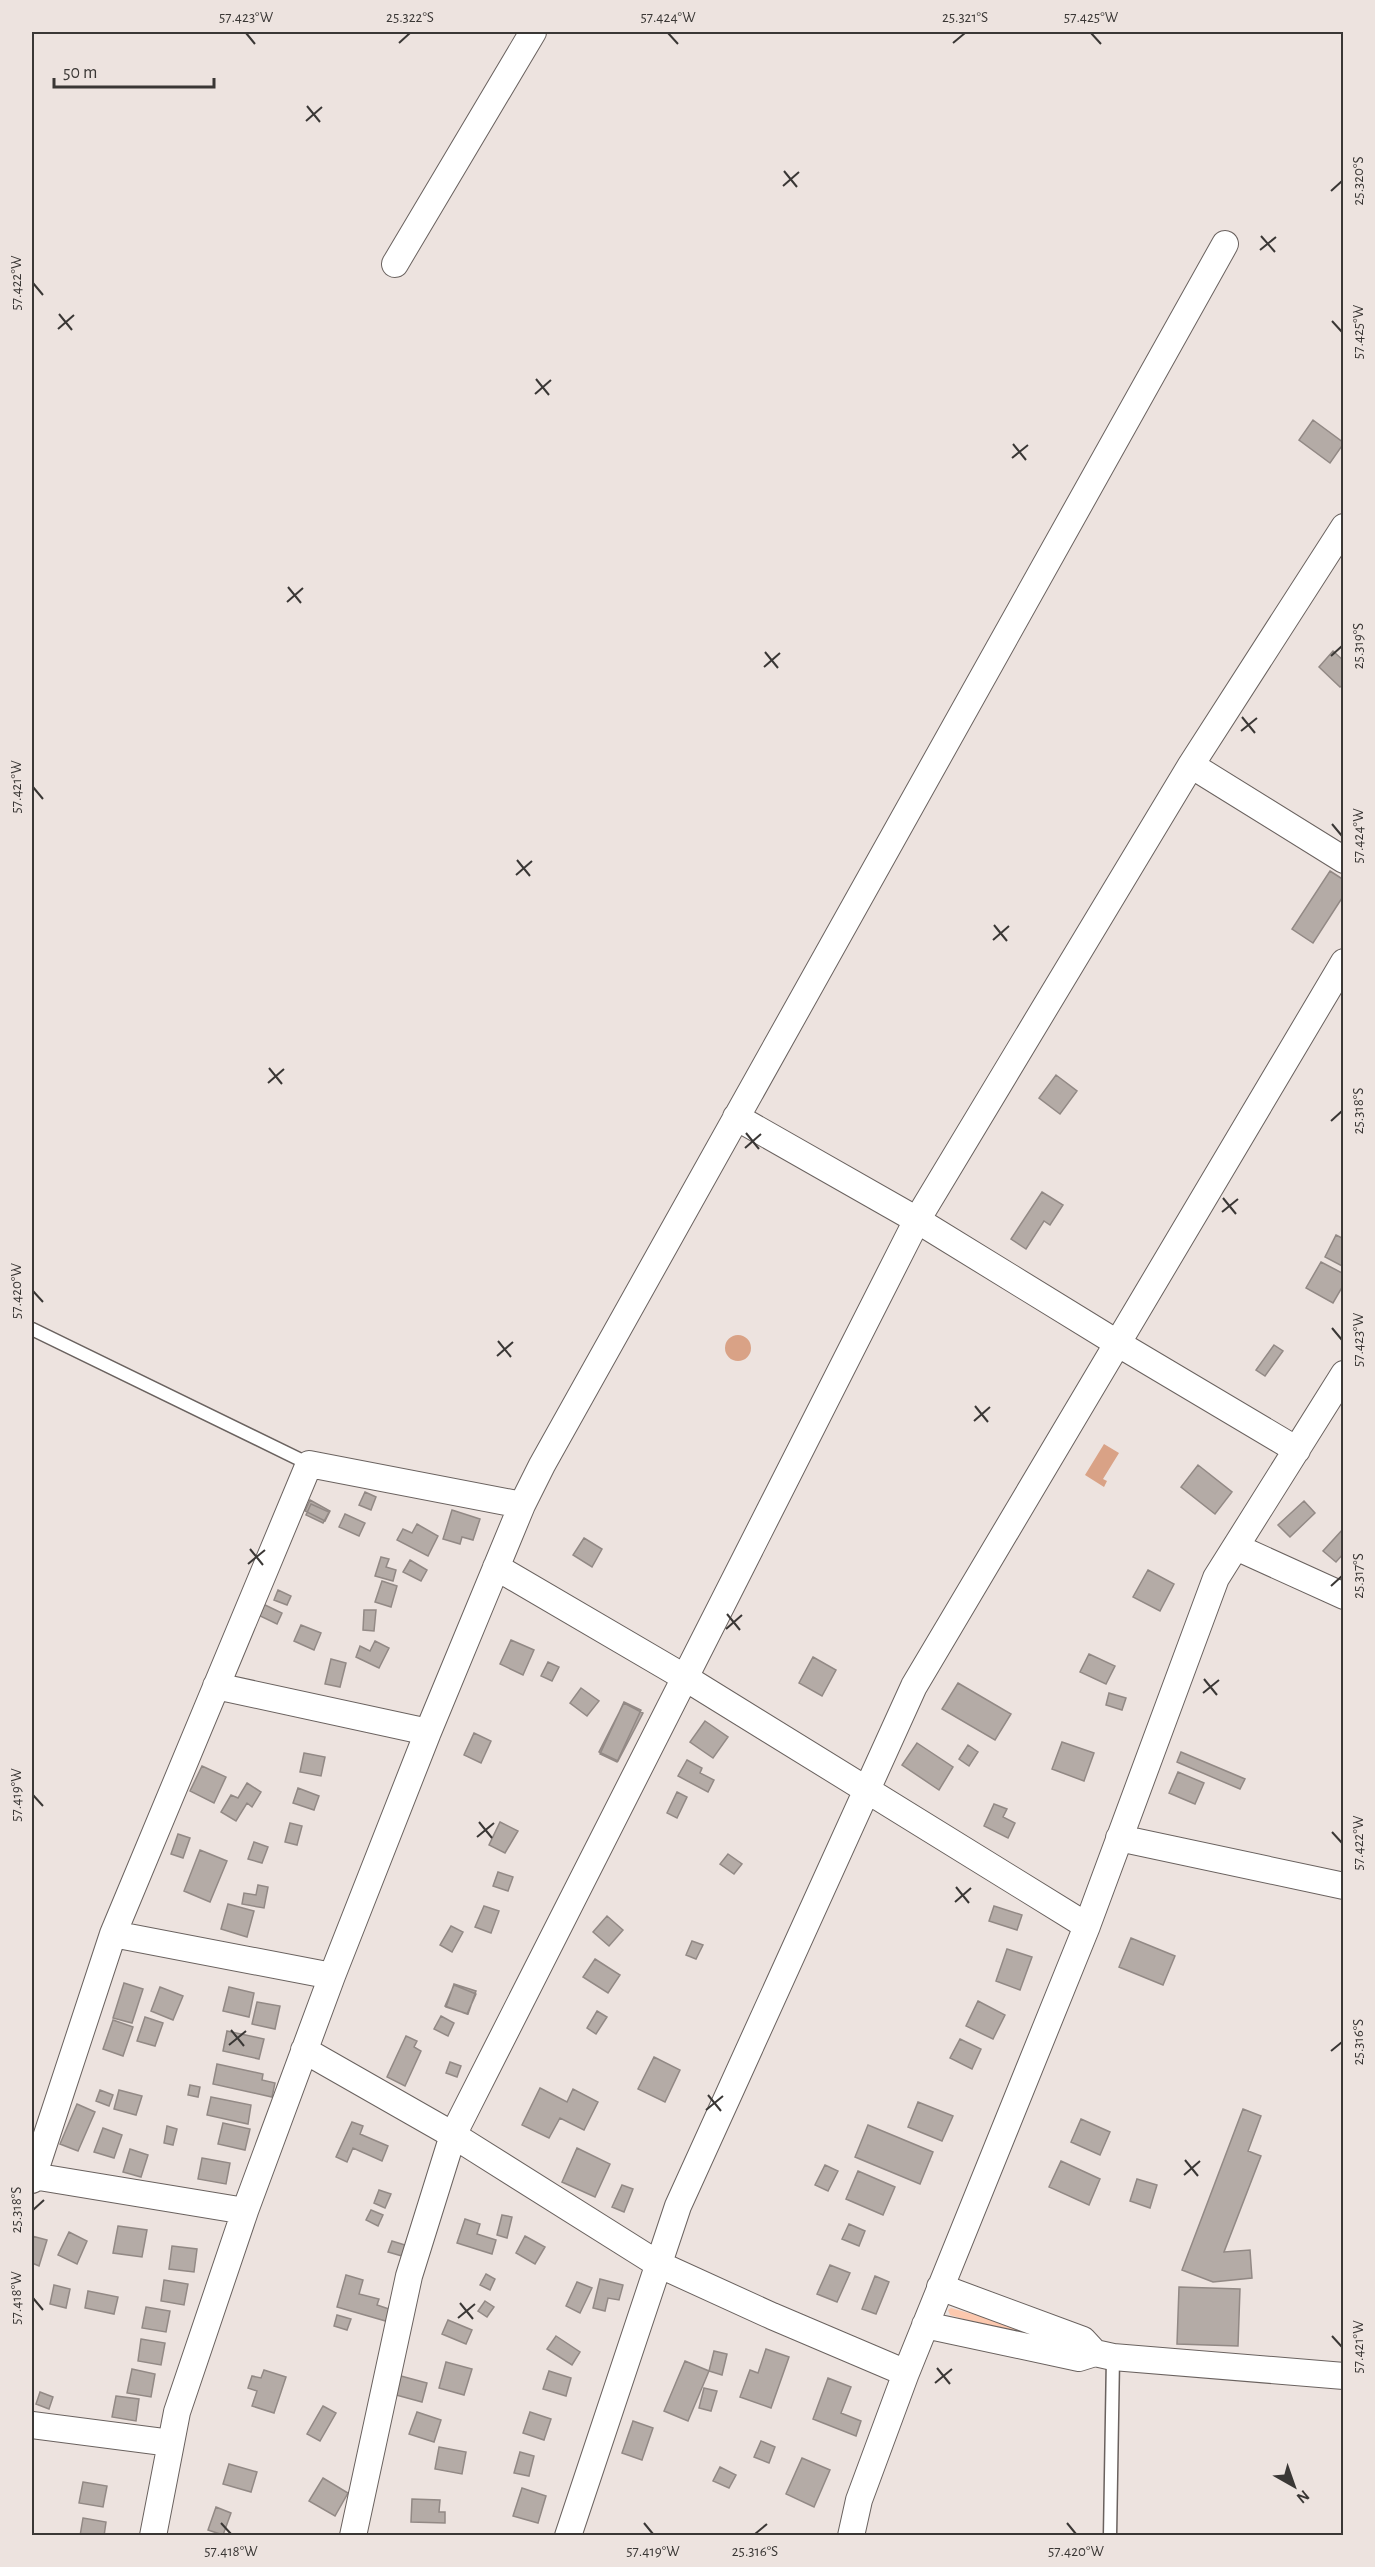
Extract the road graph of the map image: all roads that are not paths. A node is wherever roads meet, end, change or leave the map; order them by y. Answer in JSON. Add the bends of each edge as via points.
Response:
{"nodes":[{"id":1,"x":533,"y":32,"type":"edge"},
{"id":2,"x":1225,"y":244,"type":"dead end"},
{"id":3,"x":394,"y":264,"type":"dead end"},
{"id":4,"x":1344,"y":527,"type":"edge"},
{"id":5,"x":1191,"y":765,"type":"junction"},
{"id":6,"x":1344,"y":860,"type":"edge"},
{"id":7,"x":1344,"y":962,"type":"edge"},
{"id":8,"x":736,"y":1117,"type":"junction"},
{"id":9,"x":917,"y":1220,"type":"junction"},
{"id":10,"x":32,"y":1329,"type":"edge"},
{"id":11,"x":1117,"y":1343,"type":"junction"},
{"id":12,"x":1344,"y":1374,"type":"edge"},
{"id":13,"x":1296,"y":1450,"type":"junction"},
{"id":14,"x":309,"y":1464,"type":"junction"},
{"id":15,"x":522,"y":1505,"type":"junction"},
{"id":16,"x":1236,"y":1546,"type":"junction"},
{"id":17,"x":496,"y":1567,"type":"junction"},
{"id":18,"x":1344,"y":1596,"type":"edge"},
{"id":19,"x":684,"y":1677,"type":"junction"},
{"id":20,"x":216,"y":1686,"type":"junction"},
{"id":21,"x":428,"y":1732,"type":"junction"},
{"id":22,"x":867,"y":1790,"type":"junction"},
{"id":23,"x":1119,"y":1838,"type":"junction"},
{"id":24,"x":1344,"y":1886,"type":"edge"},
{"id":25,"x":1087,"y":1926,"type":"junction"},
{"id":26,"x":113,"y":1934,"type":"junction"},
{"id":27,"x":332,"y":1976,"type":"junction"},
{"id":28,"x":304,"y":2050,"type":"junction"},
{"id":29,"x":453,"y":2135,"type":"junction"},
{"id":30,"x":32,"y":2178,"type":"edge"},
{"id":31,"x":244,"y":2211,"type":"junction"},
{"id":32,"x":658,"y":2264,"type":"junction"},
{"id":33,"x":940,"y":2287,"type":"junction"},
{"id":34,"x":925,"y":2325,"type":"junction"},
{"id":35,"x":1104,"y":2355,"type":"junction"},
{"id":36,"x":906,"y":2373,"type":"junction"},
{"id":37,"x":1344,"y":2376,"type":"edge"},
{"id":38,"x":32,"y":2425,"type":"edge"},
{"id":39,"x":171,"y":2443,"type":"junction"},
{"id":40,"x":153,"y":2535,"type":"edge"},
{"id":41,"x":353,"y":2535,"type":"edge"},
{"id":42,"x":568,"y":2535,"type":"edge"},
{"id":43,"x":851,"y":2535,"type":"edge"},
{"id":44,"x":1110,"y":2535,"type":"edge"}],
"edges":[{"from":1,"to":3,"type":"street"},
{"from":2,"to":8,"type":"street"},
{"from":4,"to":5,"type":"street"},
{"from":5,"to":6,"type":"street"},
{"from":5,"to":9,"type":"street"},
{"from":7,"to":11,"type":"street"},
{"from":8,"to":9,"type":"street"},
{"from":8,"to":15,"type":"street"},
{"from":9,"to":11,"type":"street"},
{"from":9,"to":19,"type":"street"},
{"from":10,"to":14,"type":"lane"},
{"from":11,"to":13,"type":"street"},
{"from":11,"to":22,"type":"street","via":[[914,1686]]},
{"from":12,"to":13,"type":"street"},
{"from":13,"to":16,"type":"street"},
{"from":14,"to":15,"type":"street"},
{"from":14,"to":20,"type":"street"},
{"from":15,"to":17,"type":"street"},
{"from":16,"to":18,"type":"street"},
{"from":16,"to":23,"type":"street","via":[[1216,1578]]},
{"from":17,"to":19,"type":"street"},
{"from":17,"to":21,"type":"street"},
{"from":19,"to":22,"type":"street"},
{"from":19,"to":29,"type":"street"},
{"from":20,"to":21,"type":"street"},
{"from":20,"to":26,"type":"street"},
{"from":21,"to":27,"type":"street"},
{"from":22,"to":25,"type":"street"},
{"from":22,"to":32,"type":"street","via":[[678,2206]]},
{"from":23,"to":24,"type":"street"},
{"from":23,"to":25,"type":"street"},
{"from":25,"to":33,"type":"street"},
{"from":26,"to":27,"type":"street"},
{"from":26,"to":30,"type":"street"},
{"from":27,"to":28,"type":"street"},
{"from":28,"to":29,"type":"street"},
{"from":28,"to":31,"type":"street"},
{"from":29,"to":32,"type":"street"},
{"from":29,"to":41,"type":"street","via":[[409,2276]]},
{"from":30,"to":31,"type":"street"},
{"from":31,"to":39,"type":"street","via":[[177,2412]]},
{"from":32,"to":36,"type":"street"},
{"from":32,"to":42,"type":"street"},
{"from":33,"to":34,"type":"street"},
{"from":33,"to":35,"type":"street","via":[[1083,2340]]},
{"from":34,"to":35,"type":"street","via":[[1078,2358]]},
{"from":34,"to":36,"type":"street"},
{"from":35,"to":37,"type":"street"},
{"from":35,"to":44,"type":"lane"},
{"from":36,"to":43,"type":"street"},
{"from":38,"to":39,"type":"street"},
{"from":39,"to":40,"type":"street"}]}
